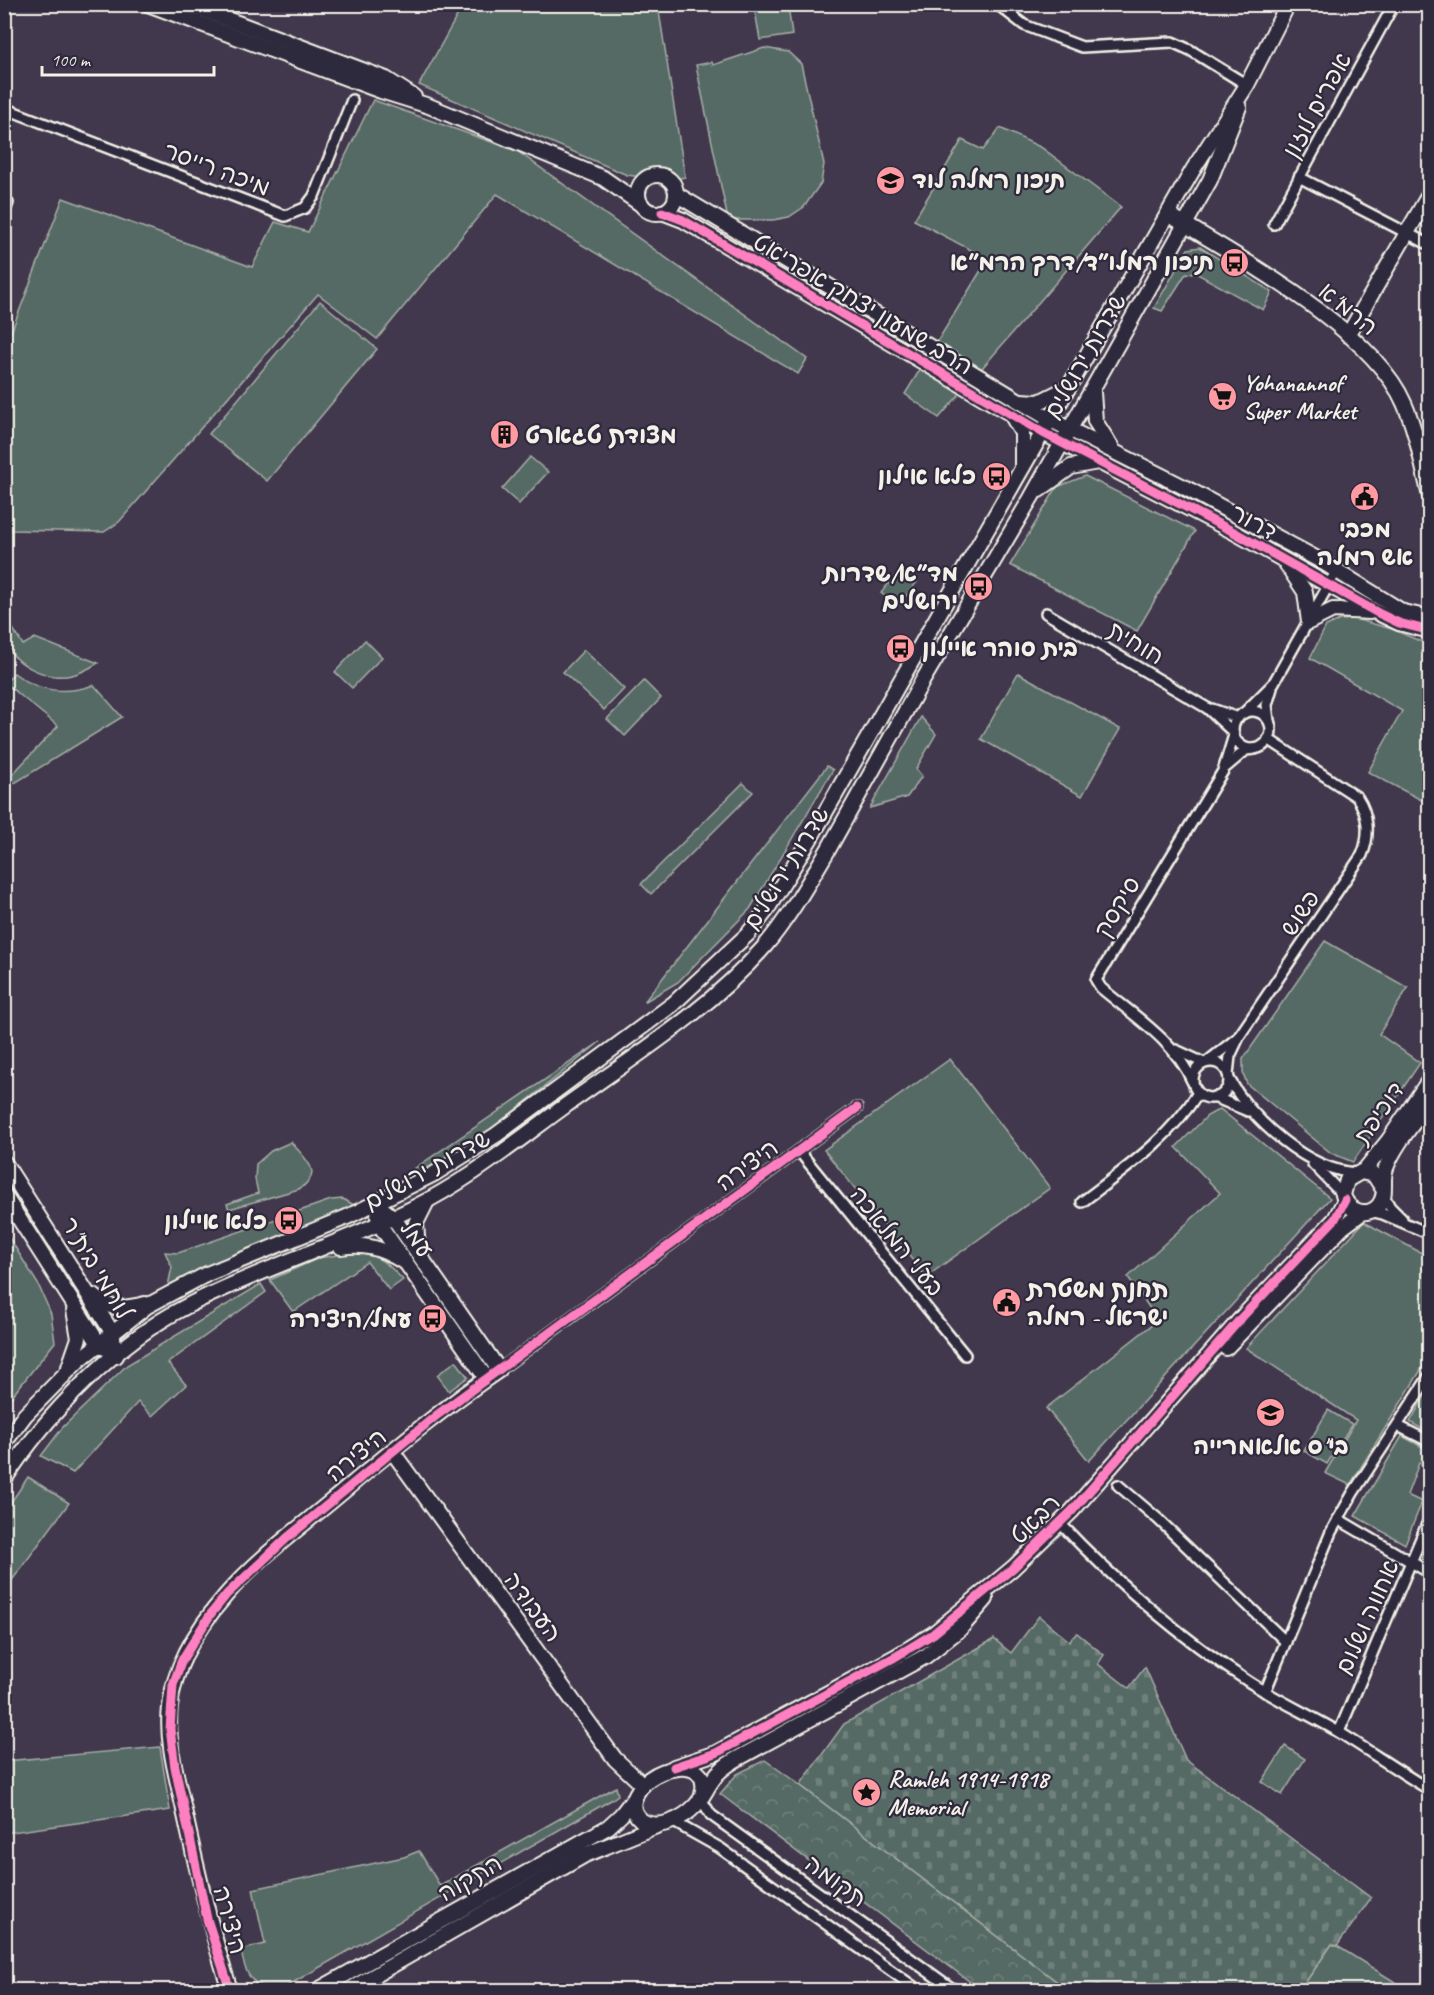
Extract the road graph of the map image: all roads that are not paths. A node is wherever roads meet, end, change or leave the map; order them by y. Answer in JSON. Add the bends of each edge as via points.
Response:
{"nodes":[{"id":1,"x":148,"y":4,"type":"edge"},
{"id":2,"x":187,"y":4,"type":"edge"},
{"id":3,"x":997,"y":4,"type":"edge"},
{"id":4,"x":1288,"y":4,"type":"edge"},
{"id":5,"x":1394,"y":4,"type":"edge"},
{"id":6,"x":1247,"y":85,"type":"junction"},
{"id":7,"x":352,"y":100,"type":"dead end"},
{"id":8,"x":429,"y":106,"type":"junction"},
{"id":9,"x":4,"y":108,"type":"edge"},
{"id":10,"x":1299,"y":177,"type":"junction"},
{"id":11,"x":603,"y":178,"type":"junction"},
{"id":12,"x":640,"y":184,"type":"junction"},
{"id":13,"x":1430,"y":193,"type":"edge"},
{"id":14,"x":676,"y":194,"type":"junction"},
{"id":15,"x":8,"y":202,"type":"dead end"},
{"id":16,"x":642,"y":205,"type":"junction"},
{"id":17,"x":662,"y":212,"type":"junction"},
{"id":18,"x":4,"y":213,"type":"edge"},
{"id":19,"x":1167,"y":214,"type":"junction"},
{"id":20,"x":1185,"y":224,"type":"junction"},
{"id":21,"x":1274,"y":224,"type":"dead end"},
{"id":22,"x":1407,"y":233,"type":"junction"},
{"id":23,"x":1430,"y":245,"type":"edge"},
{"id":24,"x":1348,"y":334,"type":"junction"},
{"id":25,"x":1071,"y":386,"type":"junction"},
{"id":26,"x":1094,"y":388,"type":"junction"},
{"id":27,"x":1012,"y":406,"type":"junction"},
{"id":28,"x":1050,"y":420,"type":"junction"},
{"id":29,"x":1070,"y":430,"type":"junction"},
{"id":30,"x":1043,"y":433,"type":"junction"},
{"id":31,"x":1062,"y":442,"type":"junction"},
{"id":32,"x":1118,"y":454,"type":"junction"},
{"id":33,"x":1103,"y":463,"type":"junction"},
{"id":34,"x":1021,"y":470,"type":"junction"},
{"id":35,"x":1430,"y":496,"type":"edge"},
{"id":36,"x":1031,"y":498,"type":"junction"},
{"id":37,"x":1280,"y":558,"type":"junction"},
{"id":38,"x":1337,"y":570,"type":"junction"},
{"id":39,"x":1329,"y":586,"type":"junction"},
{"id":40,"x":1046,"y":613,"type":"dead end"},
{"id":41,"x":1378,"y":613,"type":"junction"},
{"id":42,"x":1430,"y":618,"type":"edge"},
{"id":43,"x":1309,"y":622,"type":"junction"},
{"id":44,"x":1430,"y":631,"type":"edge"},
{"id":45,"x":1273,"y":684,"type":"junction"},
{"id":46,"x":1207,"y":708,"type":"junction"},
{"id":47,"x":1241,"y":715,"type":"junction"},
{"id":48,"x":1269,"y":721,"type":"junction"},
{"id":49,"x":1234,"y":733,"type":"junction"},
{"id":50,"x":1268,"y":739,"type":"junction"},
{"id":51,"x":1254,"y":749,"type":"junction"},
{"id":52,"x":1222,"y":771,"type":"junction"},
{"id":53,"x":1240,"y":1035,"type":"junction"},
{"id":54,"x":1168,"y":1045,"type":"junction"},
{"id":55,"x":1205,"y":1062,"type":"junction"},
{"id":56,"x":1228,"y":1076,"type":"junction"},
{"id":57,"x":1430,"y":1079,"type":"edge"},
{"id":58,"x":1192,"y":1081,"type":"junction"},
{"id":59,"x":1198,"y":1093,"type":"junction"},
{"id":60,"x":1214,"y":1097,"type":"junction"},
{"id":61,"x":1430,"y":1100,"type":"edge"},
{"id":62,"x":857,"y":1108,"type":"dead end"},
{"id":63,"x":1253,"y":1113,"type":"junction"},
{"id":64,"x":799,"y":1151,"type":"junction"},
{"id":65,"x":1305,"y":1155,"type":"junction"},
{"id":66,"x":4,"y":1162,"type":"edge"},
{"id":67,"x":1360,"y":1173,"type":"junction"},
{"id":68,"x":1384,"y":1192,"type":"junction"},
{"id":69,"x":4,"y":1195,"type":"edge"},
{"id":70,"x":432,"y":1198,"type":"junction"},
{"id":71,"x":1344,"y":1198,"type":"junction"},
{"id":72,"x":1082,"y":1202,"type":"dead end"},
{"id":73,"x":376,"y":1204,"type":"junction"},
{"id":74,"x":1366,"y":1212,"type":"junction"},
{"id":75,"x":393,"y":1217,"type":"junction"},
{"id":76,"x":380,"y":1224,"type":"junction"},
{"id":77,"x":1417,"y":1229,"type":"junction"},
{"id":78,"x":1430,"y":1234,"type":"edge"},
{"id":79,"x":315,"y":1252,"type":"junction"},
{"id":80,"x":419,"y":1254,"type":"junction"},
{"id":81,"x":408,"y":1266,"type":"junction"},
{"id":82,"x":84,"y":1287,"type":"junction"},
{"id":83,"x":68,"y":1294,"type":"junction"},
{"id":84,"x":153,"y":1302,"type":"junction"},
{"id":85,"x":112,"y":1332,"type":"junction"},
{"id":86,"x":99,"y":1344,"type":"junction"},
{"id":87,"x":965,"y":1355,"type":"dead end"},
{"id":88,"x":116,"y":1356,"type":"junction"},
{"id":89,"x":499,"y":1370,"type":"junction"},
{"id":90,"x":1430,"y":1375,"type":"edge"},
{"id":91,"x":486,"y":1378,"type":"junction"},
{"id":92,"x":53,"y":1388,"type":"junction"},
{"id":93,"x":1176,"y":1395,"type":"junction"},
{"id":94,"x":1398,"y":1426,"type":"junction"},
{"id":95,"x":1430,"y":1442,"type":"edge"},
{"id":96,"x":4,"y":1443,"type":"edge"},
{"id":97,"x":392,"y":1451,"type":"junction"},
{"id":98,"x":4,"y":1480,"type":"edge"},
{"id":99,"x":1118,"y":1485,"type":"dead end"},
{"id":100,"x":1430,"y":1517,"type":"edge"},
{"id":101,"x":1338,"y":1520,"type":"junction"},
{"id":102,"x":1060,"y":1523,"type":"junction"},
{"id":103,"x":1412,"y":1563,"type":"junction"},
{"id":104,"x":1013,"y":1568,"type":"junction"},
{"id":105,"x":1430,"y":1573,"type":"edge"},
{"id":106,"x":1286,"y":1642,"type":"junction"},
{"id":107,"x":1265,"y":1692,"type":"junction"},
{"id":108,"x":1339,"y":1732,"type":"junction"},
{"id":109,"x":675,"y":1767,"type":"junction"},
{"id":110,"x":639,"y":1790,"type":"junction"},
{"id":111,"x":1430,"y":1790,"type":"edge"},
{"id":112,"x":702,"y":1797,"type":"junction"},
{"id":113,"x":668,"y":1822,"type":"junction"},
{"id":114,"x":231,"y":1989,"type":"edge"},
{"id":115,"x":318,"y":1990,"type":"edge"},
{"id":116,"x":349,"y":1990,"type":"edge"},
{"id":117,"x":918,"y":1990,"type":"edge"},
{"id":118,"x":954,"y":1990,"type":"edge"}],
"edges":[{"from":1,"to":8,"type":"street","via":[[381,92]]},
{"from":2,"to":8,"type":"street","via":[[386,79]]},
{"from":3,"to":6,"type":"street","via":[[1024,25],[1082,47],[1172,42]]},
{"from":4,"to":6,"type":"street","name":"שדרות ירושלים"},
{"from":5,"to":10,"type":"street","name":"אפרים לוזון"},
{"from":6,"to":19,"type":"street","name":"שדרות ירושלים"},
{"from":6,"to":20,"type":"street","name":"שדרות ירושלים","via":[[1219,160]]},
{"from":7,"to":9,"type":"street","name":"מיכה רייסר","via":[[314,196],[305,208],[285,216]]},
{"from":8,"to":11,"type":"street"},
{"from":10,"to":21,"type":"street","name":"אפרים לוזון"},
{"from":10,"to":22,"type":"street"},
{"from":11,"to":12,"type":"street"},
{"from":11,"to":16,"type":"street"},
{"from":12,"to":14,"type":"street","via":[[650,177],[662,176],[672,182]]},
{"from":12,"to":16,"type":"street"},
{"from":13,"to":22,"type":"street"},
{"from":14,"to":17,"type":"street","via":[[672,206]]},
{"from":14,"to":27,"type":"street","name":"הרב שמעון יצחק אפריאט"},
{"from":15,"to":18,"type":"street"},
{"from":16,"to":17,"type":"street","via":[[650,211]]},
{"from":17,"to":27,"type":"street","name":"הרב שמעון יצחק אפריאט","via":[[683,220]]},
{"from":19,"to":20,"type":"street","name":"הרמ\"א"},
{"from":19,"to":25,"type":"street","name":"שדרות ירושלים"},
{"from":20,"to":24,"type":"street","name":"הרמ\"א"},
{"from":20,"to":26,"type":"street","name":"שדרות ירושלים"},
{"from":22,"to":23,"type":"street"},
{"from":22,"to":24,"type":"street"},
{"from":24,"to":35,"type":"street","name":"הרמ\"א","via":[[1381,366],[1404,402]]},
{"from":25,"to":27,"type":"street","via":[[1039,402]]},
{"from":25,"to":28,"type":"street","name":"שדרות ירושלים"},
{"from":26,"to":29,"type":"street","name":"שדרות ירושלים"},
{"from":26,"to":32,"type":"street","via":[[1095,421]]},
{"from":27,"to":28,"type":"street","name":"הרב שמעון יצחק אפריאט"},
{"from":27,"to":30,"type":"street","name":"הרב שמעון יצחק אפריאט"},
{"from":27,"to":34,"type":"street","via":[[1022,433]]},
{"from":28,"to":29,"type":"street","name":"הרב שמעון יצחק אפריאט"},
{"from":28,"to":30,"type":"street","name":"שדרות ירושלים"},
{"from":29,"to":31,"type":"street","name":"שדרות ירושלים"},
{"from":29,"to":32,"type":"street","name":"דרור"},
{"from":30,"to":31,"type":"street","name":"הרב שמעון יצחק אפריאט"},
{"from":30,"to":34,"type":"street","name":"שדרות ירושלים"},
{"from":31,"to":33,"type":"street","name":"דרור"},
{"from":31,"to":36,"type":"street","name":"שדרות ירושלים"},
{"from":32,"to":38,"type":"street","name":"דרור"},
{"from":33,"to":36,"type":"street","via":[[1071,467]]},
{"from":33,"to":37,"type":"street","name":"דרור"},
{"from":34,"to":73,"type":"street","name":"שדרות ירושלים","via":[[804,849],[748,934],[673,1004],[496,1135]]},
{"from":36,"to":70,"type":"street","name":"שדרות ירושלים","via":[[810,878],[764,947],[686,1020],[508,1151]]},
{"from":37,"to":39,"type":"street","name":"דרור"},
{"from":37,"to":43,"type":"street","via":[[1305,592]]},
{"from":38,"to":39,"type":"street"},
{"from":38,"to":42,"type":"street","name":"דרור","via":[[1403,612]]},
{"from":39,"to":41,"type":"street","name":"דרור"},
{"from":39,"to":43,"type":"street"},
{"from":40,"to":46,"type":"street","name":"חוחית"},
{"from":41,"to":43,"type":"street","via":[[1333,610]]},
{"from":41,"to":44,"type":"street","name":"דרור"},
{"from":43,"to":45,"type":"street"},
{"from":45,"to":47,"type":"street"},
{"from":45,"to":48,"type":"street","via":[[1267,705]]},
{"from":46,"to":47,"type":"street","name":"חוחית"},
{"from":46,"to":49,"type":"street","name":"חוחית"},
{"from":47,"to":48,"type":"street","via":[[1261,713]]},
{"from":47,"to":49,"type":"street"},
{"from":48,"to":50,"type":"street"},
{"from":49,"to":51,"type":"street","via":[[1241,745]]},
{"from":49,"to":52,"type":"street","name":"סיקסק"},
{"from":50,"to":51,"type":"street"},
{"from":50,"to":53,"type":"street","name":"פשוש","via":[[1346,789],[1362,805],[1368,835],[1362,855]]},
{"from":51,"to":52,"type":"street","name":"סיקסק","via":[[1237,756]]},
{"from":52,"to":54,"type":"street","name":"סיקסק","via":[[1096,980]]},
{"from":53,"to":55,"type":"street","name":"פשוש"},
{"from":53,"to":56,"type":"street","name":"פשוש","via":[[1230,1056]]},
{"from":54,"to":55,"type":"street","name":"סיקסק"},
{"from":54,"to":58,"type":"street","name":"סיקסק","via":[[1183,1062]]},
{"from":55,"to":56,"type":"street","via":[[1222,1065]]},
{"from":55,"to":58,"type":"street","via":[[1195,1070]]},
{"from":56,"to":60,"type":"street","via":[[1223,1093]]},
{"from":56,"to":63,"type":"street"},
{"from":57,"to":67,"type":"street","name":"דוכיפת","via":[[1389,1142]]},
{"from":58,"to":59,"type":"street"},
{"from":59,"to":60,"type":"street"},
{"from":59,"to":72,"type":"street","via":[[1149,1151]]},
{"from":60,"to":63,"type":"street"},
{"from":61,"to":68,"type":"street","name":"דוכיפת","via":[[1386,1168]]},
{"from":62,"to":64,"type":"street","name":"היצירה"},
{"from":63,"to":65,"type":"street"},
{"from":64,"to":87,"type":"street","name":"בעלי המלאכה"},
{"from":64,"to":89,"type":"street","name":"היצירה"},
{"from":65,"to":67,"type":"street","via":[[1334,1171]]},
{"from":65,"to":71,"type":"street"},
{"from":66,"to":82,"type":"street","name":"לוחמי בית\"ר"},
{"from":67,"to":68,"type":"street","via":[[1374,1175]]},
{"from":67,"to":71,"type":"street","via":[[1347,1180]]},
{"from":68,"to":74,"type":"street","via":[[1379,1205]]},
{"from":68,"to":77,"type":"street","via":[[1401,1219]]},
{"from":69,"to":83,"type":"street","name":"לוחמי בית\"ר"},
{"from":70,"to":75,"type":"street","name":"שדרות ירושלים"},
{"from":70,"to":80,"type":"street","via":[[417,1216]]},
{"from":71,"to":74,"type":"street","via":[[1352,1209]]},
{"from":71,"to":93,"type":"street","name":"רבאט","via":[[1335,1219],[1243,1316]]},
{"from":73,"to":75,"type":"street","name":"עמל"},
{"from":73,"to":76,"type":"street","name":"עמל"},
{"from":73,"to":84,"type":"street","name":"שדרות ירושלים","via":[[207,1274]]},
{"from":74,"to":77,"type":"street","via":[[1383,1214]]},
{"from":74,"to":93,"type":"street","name":"רבאט","via":[[1343,1227],[1251,1324]]},
{"from":75,"to":76,"type":"street","name":"שדרות ירושלים"},
{"from":75,"to":80,"type":"street","name":"עמל"},
{"from":76,"to":79,"type":"street","name":"שדרות ירושלים"},
{"from":76,"to":81,"type":"street","name":"עמל"},
{"from":77,"to":78,"type":"street"},
{"from":79,"to":81,"type":"street","via":[[366,1245],[389,1253]]},
{"from":79,"to":88,"type":"street","name":"שדרות ירושלים","via":[[184,1307]]},
{"from":80,"to":89,"type":"street","name":"עמל"},
{"from":81,"to":91,"type":"street","name":"עמל"},
{"from":82,"to":84,"type":"street","via":[[107,1306],[128,1308]]},
{"from":82,"to":85,"type":"street","name":"לוחמי בית\"ר"},
{"from":83,"to":86,"type":"street","name":"לוחמי בית\"ר"},
{"from":83,"to":92,"type":"street","via":[[79,1338],[68,1370]]},
{"from":84,"to":85,"type":"street","name":"שדרות ירושלים"},
{"from":85,"to":86,"type":"street","name":"שדרות ירושלים"},
{"from":85,"to":88,"type":"street","name":"לוחמי בית\"ר"},
{"from":86,"to":88,"type":"street","name":"לוחמי בית\"ר"},
{"from":86,"to":92,"type":"street","name":"שדרות ירושלים"},
{"from":88,"to":98,"type":"street","name":"שדרות ירושלים","via":[[40,1429]]},
{"from":89,"to":91,"type":"street","name":"היצירה"},
{"from":90,"to":94,"type":"street"},
{"from":91,"to":97,"type":"street","name":"היצירה"},
{"from":92,"to":96,"type":"street","name":"שדרות ירושלים"},
{"from":93,"to":102,"type":"street","name":"רבאט"},
{"from":94,"to":95,"type":"street"},
{"from":94,"to":101,"type":"street"},
{"from":97,"to":110,"type":"street","name":"העבודה"},
{"from":97,"to":114,"type":"street","name":"היצירה","via":[[226,1594],[193,1641],[173,1685],[173,1758],[207,1919]]},
{"from":99,"to":106,"type":"street"},
{"from":100,"to":103,"type":"street","name":"אחווה ושלום"},
{"from":101,"to":103,"type":"street"},
{"from":101,"to":106,"type":"street"},
{"from":102,"to":104,"type":"street","name":"רבאט"},
{"from":102,"to":107,"type":"street","name":"רבאט","via":[[1122,1584],[1216,1659]]},
{"from":103,"to":105,"type":"street"},
{"from":103,"to":108,"type":"street","name":"אחווה ושלום"},
{"from":104,"to":109,"type":"street","name":"רבאט","via":[[918,1644],[721,1750]]},
{"from":104,"to":112,"type":"street","name":"רבאט","via":[[942,1645],[735,1760],[714,1778]]},
{"from":106,"to":107,"type":"street"},
{"from":107,"to":108,"type":"street","name":"רבאט"},
{"from":108,"to":111,"type":"street","name":"רבאט"},
{"from":109,"to":110,"type":"street","via":[[657,1774]]},
{"from":109,"to":112,"type":"street","via":[[700,1777],[704,1784]]},
{"from":110,"to":113,"type":"street","via":[[633,1806],[637,1816],[649,1824]]},
{"from":110,"to":115,"type":"street","name":"התקוה","via":[[608,1827]]},
{"from":112,"to":113,"type":"street","via":[[688,1812]]},
{"from":112,"to":118,"type":"street","name":"תקומה","via":[[711,1815]]},
{"from":113,"to":116,"type":"street","name":"התקוה","via":[[585,1855]]},
{"from":113,"to":117,"type":"street","name":"תקומה","via":[[720,1848]]}]}
